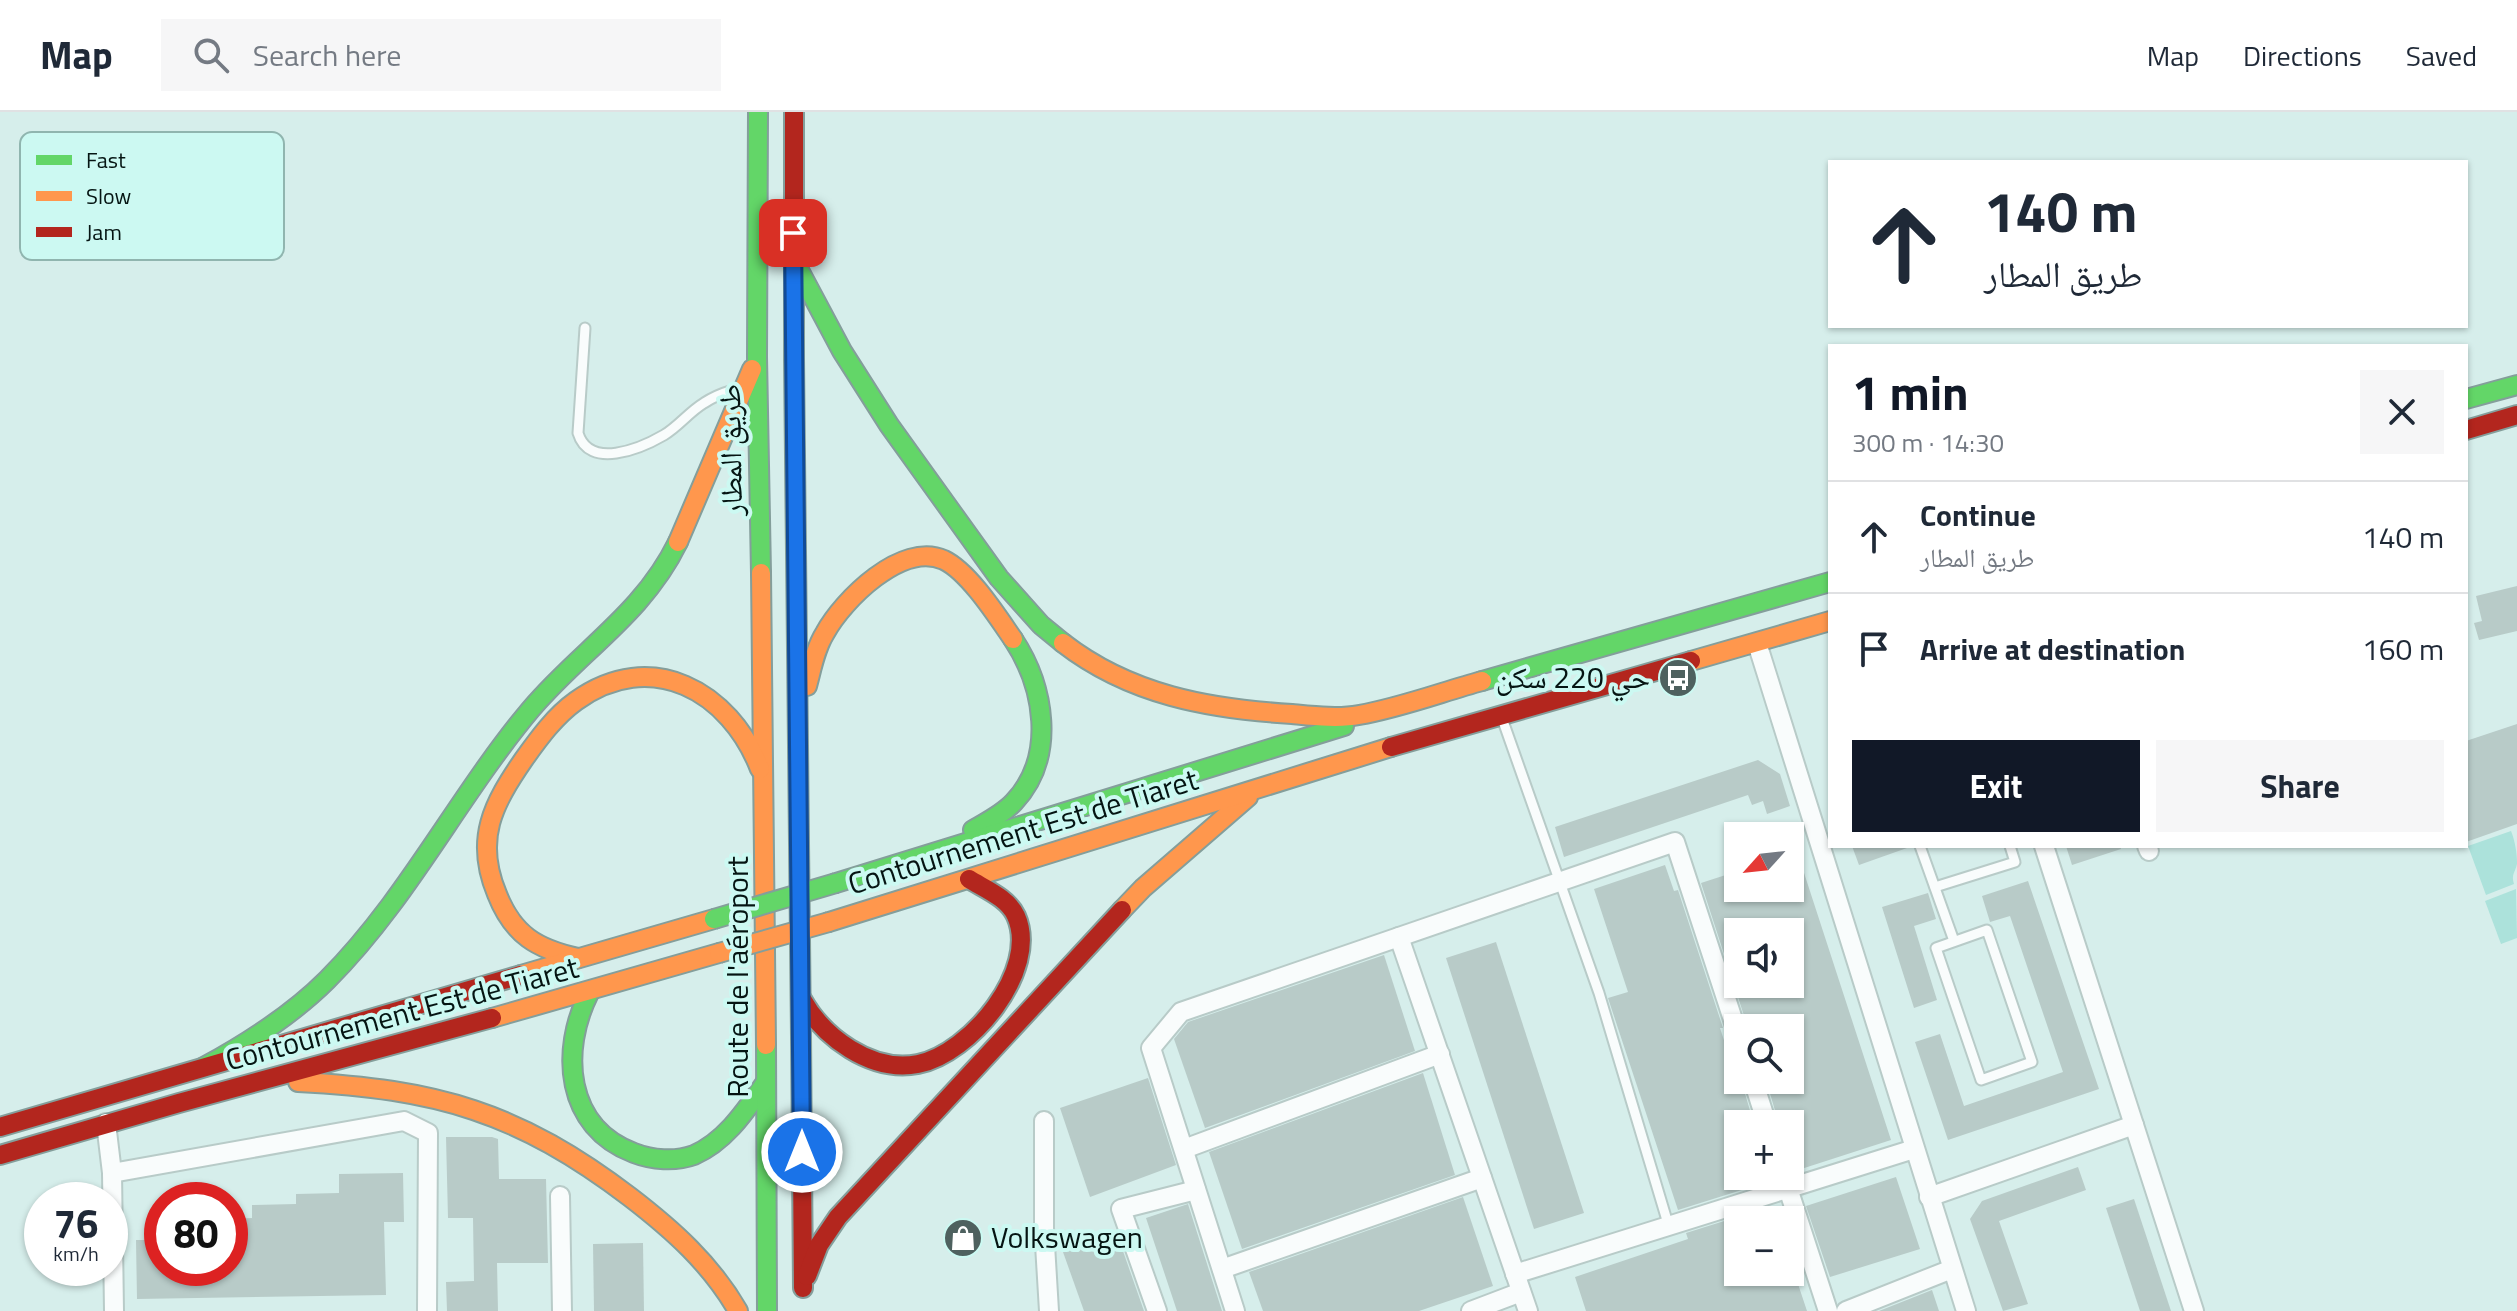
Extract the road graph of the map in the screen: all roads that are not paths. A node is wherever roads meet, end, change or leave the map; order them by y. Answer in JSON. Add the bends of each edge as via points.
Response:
{"nodes":[{"id":1,"x":758,"y":112,"type":"edge"},
{"id":2,"x":794,"y":112,"type":"edge"},
{"id":3,"x":758,"y":233,"type":"junction"},
{"id":4,"x":793,"y":233,"type":"junction"},
{"id":5,"x":793,"y":259,"type":"junction"},
{"id":6,"x":585,"y":328,"type":"dead end"},
{"id":7,"x":757,"y":357,"type":"junction"},
{"id":8,"x":2517,"y":385,"type":"edge"},
{"id":9,"x":744,"y":388,"type":"junction"},
{"id":10,"x":2468,"y":398,"type":"edge"},
{"id":11,"x":2517,"y":415,"type":"edge"},
{"id":12,"x":2468,"y":429,"type":"edge"},
{"id":13,"x":1828,"y":583,"type":"edge"},
{"id":14,"x":1828,"y":622,"type":"edge"},
{"id":15,"x":1757,"y":643,"type":"junction"},
{"id":16,"x":1455,"y":690,"type":"junction"},
{"id":17,"x":1501,"y":715,"type":"junction"},
{"id":18,"x":797,"y":717,"type":"junction"},
{"id":19,"x":765,"y":786,"type":"junction"},
{"id":20,"x":1260,"y":787,"type":"junction"},
{"id":21,"x":1921,"y":848,"type":"edge"},
{"id":22,"x":2011,"y":848,"type":"edge"},
{"id":23,"x":2045,"y":848,"type":"edge"},
{"id":24,"x":930,"y":856,"type":"junction"},
{"id":25,"x":969,"y":879,"type":"junction"},
{"id":26,"x":1560,"y":882,"type":"junction"},
{"id":27,"x":1935,"y":887,"type":"junction"},
{"id":28,"x":1399,"y":937,"type":"junction"},
{"id":29,"x":1954,"y":941,"type":"junction"},
{"id":30,"x":578,"y":958,"type":"junction"},
{"id":31,"x":589,"y":993,"type":"junction"},
{"id":32,"x":802,"y":999,"type":"junction"},
{"id":33,"x":1731,"y":1014,"type":"edge"},
{"id":34,"x":1440,"y":1054,"type":"junction"},
{"id":35,"x":204,"y":1067,"type":"junction"},
{"id":36,"x":265,"y":1081,"type":"junction"},
{"id":37,"x":766,"y":1082,"type":"junction"},
{"id":38,"x":1044,"y":1121,"type":"dead end"},
{"id":39,"x":106,"y":1123,"type":"junction"},
{"id":40,"x":2134,"y":1125,"type":"junction"},
{"id":41,"x":0,"y":1127,"type":"edge"},
{"id":42,"x":1184,"y":1149,"type":"junction"},
{"id":43,"x":1914,"y":1149,"type":"junction"},
{"id":44,"x":802,"y":1152,"type":"junction"},
{"id":45,"x":766,"y":1153,"type":"junction"},
{"id":46,"x":0,"y":1155,"type":"edge"},
{"id":47,"x":112,"y":1173,"type":"junction"},
{"id":48,"x":1482,"y":1178,"type":"junction"},
{"id":49,"x":1804,"y":1178,"type":"edge"},
{"id":50,"x":1196,"y":1190,"type":"junction"},
{"id":51,"x":1767,"y":1190,"type":"edge"},
{"id":52,"x":1788,"y":1190,"type":"edge"},
{"id":53,"x":560,"y":1196,"type":"dead end"},
{"id":54,"x":1929,"y":1197,"type":"junction"},
{"id":55,"x":1669,"y":1227,"type":"junction"},
{"id":56,"x":1222,"y":1269,"type":"junction"},
{"id":57,"x":1952,"y":1269,"type":"junction"},
{"id":58,"x":1515,"y":1274,"type":"junction"},
{"id":59,"x":1521,"y":1292,"type":"junction"},
{"id":60,"x":114,"y":1311,"type":"edge"},
{"id":61,"x":427,"y":1311,"type":"edge"},
{"id":62,"x":562,"y":1311,"type":"edge"},
{"id":63,"x":738,"y":1311,"type":"edge"},
{"id":64,"x":767,"y":1311,"type":"edge"},
{"id":65,"x":1049,"y":1311,"type":"edge"},
{"id":66,"x":1157,"y":1311,"type":"edge"},
{"id":67,"x":1235,"y":1311,"type":"edge"},
{"id":68,"x":1471,"y":1311,"type":"edge"},
{"id":69,"x":1528,"y":1311,"type":"edge"},
{"id":70,"x":1828,"y":1311,"type":"edge"},
{"id":71,"x":1846,"y":1311,"type":"edge"},
{"id":72,"x":1966,"y":1311,"type":"edge"},
{"id":73,"x":2194,"y":1311,"type":"edge"}],
"edges":[{"from":1,"to":3,"type":"highway","name":"طريق المطار"},
{"from":2,"to":4,"type":"highway"},
{"from":3,"to":4,"type":"highway"},
{"from":3,"to":7,"type":"highway","name":"طريق المطار"},
{"from":4,"to":5,"type":"highway"},
{"from":5,"to":16,"type":"highway","via":[[858,379],[1015,601],[1083,658],[1126,682],[1179,698],[1306,716],[1357,716]]},
{"from":5,"to":18,"type":"highway"},
{"from":6,"to":9,"type":"lane","via":[[578,433],[584,447],[597,454],[650,442],[701,404]]},
{"from":7,"to":9,"type":"highway"},
{"from":7,"to":19,"type":"highway","name":"طريق المطار"},
{"from":8,"to":10,"type":"highway"},
{"from":9,"to":35,"type":"highway","via":[[681,534],[636,606],[543,695],[380,917],[328,979],[250,1042]]},
{"from":11,"to":12,"type":"highway"},
{"from":13,"to":16,"type":"highway"},
{"from":14,"to":15,"type":"highway","name":"Contournement Est de Tiaret"},
{"from":15,"to":17,"type":"highway","name":"Contournement Est de Tiaret"},
{"from":15,"to":43,"type":"street"},
{"from":16,"to":24,"type":"highway","name":"Contournement Est de Tiaret"},
{"from":17,"to":20,"type":"highway","name":"Contournement Est de Tiaret"},
{"from":17,"to":26,"type":"lane"},
{"from":18,"to":24,"type":"highway","via":[[823,635],[846,602],[908,557],[935,557],[958,569],[1009,632],[1030,669],[1041,698],[1042,737],[1032,776],[1011,806]]},
{"from":18,"to":32,"type":"highway","name":"Route de l'aéroport"},
{"from":19,"to":30,"type":"highway","via":[[743,733],[693,685],[627,677],[596,687],[570,705],[504,787],[489,821],[486,856],[495,894],[529,940]]},
{"from":19,"to":37,"type":"highway","name":"Route de l'aéroport"},
{"from":20,"to":25,"type":"highway","name":"Contournement Est de Tiaret"},
{"from":20,"to":44,"type":"highway","name":"Route de l'aéroport","via":[[1143,888],[838,1217],[819,1245],[803,1288]]},
{"from":21,"to":27,"type":"lane"},
{"from":22,"to":27,"type":"lane","via":[[2015,862]]},
{"from":23,"to":40,"type":"street"},
{"from":24,"to":30,"type":"highway","name":"Contournement Est de Tiaret","bridge":true},
{"from":25,"to":31,"type":"highway","name":"Contournement Est de Tiaret","bridge":true},
{"from":25,"to":32,"type":"highway","via":[[1006,902],[1018,920],[1022,942],[1005,996],[946,1053],[919,1064],[887,1065],[825,1030]]},
{"from":26,"to":28,"type":"street"},
{"from":26,"to":33,"type":"street","via":[[1675,842]]},
{"from":26,"to":55,"type":"lane"},
{"from":27,"to":29,"type":"lane"},
{"from":28,"to":34,"type":"street"},
{"from":28,"to":42,"type":"street","via":[[1181,1012],[1151,1048]]},
{"from":29,"to":29,"type":"lane","via":[[1936,948],[1981,1080],[2032,1062],[1987,930]]},
{"from":30,"to":35,"type":"highway","name":"Contournement Est de Tiaret"},
{"from":31,"to":36,"type":"highway","name":"Contournement Est de Tiaret"},
{"from":31,"to":37,"type":"highway","via":[[574,1020],[571,1062],[576,1092],[589,1120],[609,1142],[629,1153],[658,1159],[691,1156],[737,1123]]},
{"from":32,"to":44,"type":"highway","name":"Route de l'aéroport"},
{"from":34,"to":42,"type":"street"},
{"from":34,"to":48,"type":"street"},
{"from":35,"to":41,"type":"highway","name":"Contournement Est de Tiaret"},
{"from":36,"to":39,"type":"highway","name":"Contournement Est de Tiaret"},
{"from":36,"to":63,"type":"highway","via":[[426,1096],[527,1129],[589,1166],[657,1217],[692,1248]]},
{"from":37,"to":45,"type":"highway","name":"Route de l'aéroport"},
{"from":38,"to":65,"type":"street"},
{"from":39,"to":46,"type":"highway","name":"Contournement Est de Tiaret"},
{"from":39,"to":47,"type":"street"},
{"from":40,"to":54,"type":"street"},
{"from":40,"to":73,"type":"street"},
{"from":42,"to":50,"type":"street"},
{"from":43,"to":49,"type":"street"},
{"from":43,"to":54,"type":"street"},
{"from":44,"to":45,"type":"highway"},
{"from":45,"to":64,"type":"highway","name":"Route de l'aéroport"},
{"from":47,"to":60,"type":"street"},
{"from":47,"to":61,"type":"street","via":[[404,1121],[428,1133]]},
{"from":48,"to":56,"type":"street"},
{"from":48,"to":58,"type":"street"},
{"from":50,"to":56,"type":"street"},
{"from":50,"to":66,"type":"street","via":[[1121,1209]]},
{"from":51,"to":55,"type":"street"},
{"from":52,"to":70,"type":"street"},
{"from":53,"to":62,"type":"street"},
{"from":54,"to":57,"type":"street"},
{"from":55,"to":58,"type":"street"},
{"from":56,"to":67,"type":"street"},
{"from":57,"to":71,"type":"street"},
{"from":57,"to":72,"type":"street"},
{"from":58,"to":59,"type":"street"},
{"from":59,"to":68,"type":"street"},
{"from":59,"to":69,"type":"street"}]}
